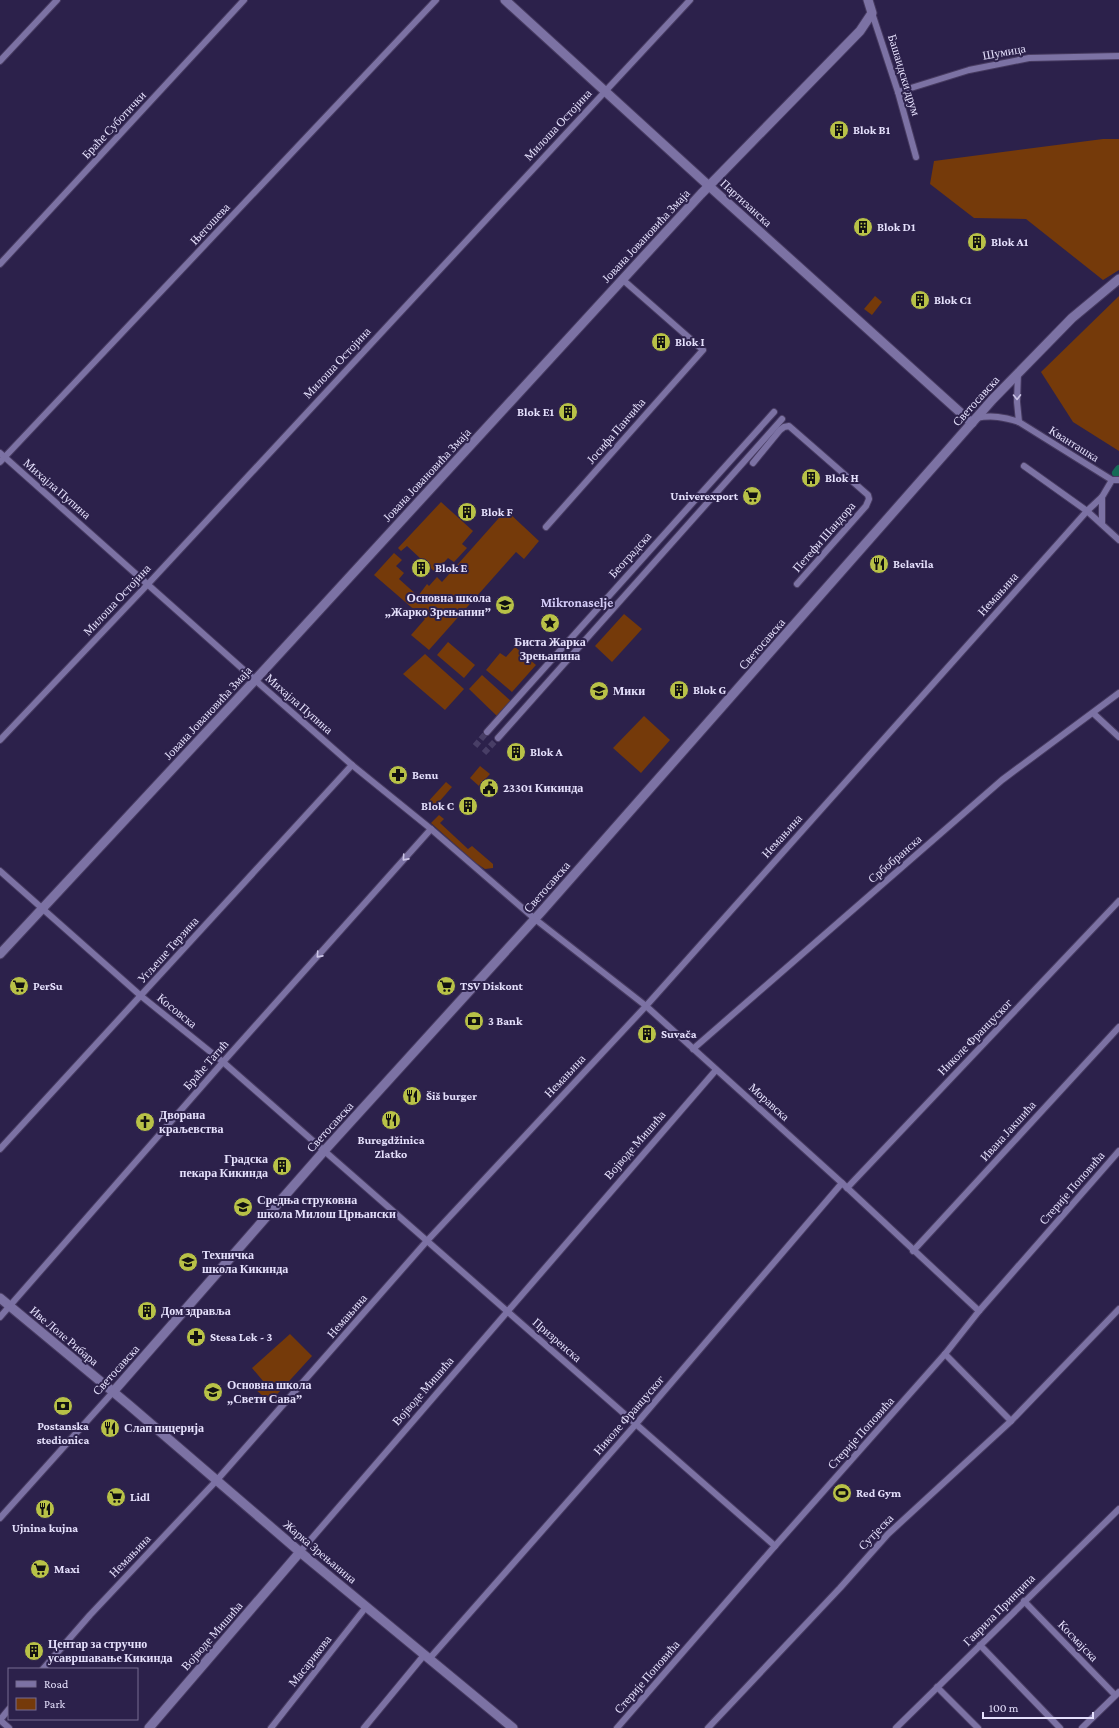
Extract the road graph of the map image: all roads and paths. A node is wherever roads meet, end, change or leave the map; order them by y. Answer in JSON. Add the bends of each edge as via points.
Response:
{"nodes":[{"id":1,"x":57,"y":0,"type":"edge"},
{"id":2,"x":244,"y":0,"type":"edge"},
{"id":3,"x":436,"y":0,"type":"edge"},
{"id":4,"x":505,"y":0,"type":"edge"},
{"id":5,"x":690,"y":0,"type":"edge"},
{"id":6,"x":868,"y":0,"type":"edge"},
{"id":7,"x":872,"y":13,"type":"junction"},
{"id":8,"x":1119,"y":56,"type":"edge"},
{"id":9,"x":0,"y":62,"type":"edge"},
{"id":10,"x":605,"y":90,"type":"junction"},
{"id":11,"x":898,"y":92,"type":"junction"},
{"id":12,"x":916,"y":157,"type":"dead end"},
{"id":13,"x":709,"y":186,"type":"junction"},
{"id":14,"x":0,"y":264,"type":"edge"},
{"id":15,"x":622,"y":279,"type":"junction"},
{"id":16,"x":1119,"y":279,"type":"edge"},
{"id":17,"x":1018,"y":372,"type":"junction"},
{"id":18,"x":774,"y":412,"type":"dead end"},
{"id":19,"x":782,"y":420,"type":"dead end"},
{"id":20,"x":974,"y":420,"type":"junction"},
{"id":21,"x":1019,"y":422,"type":"junction"},
{"id":22,"x":2,"y":455,"type":"edge"},
{"id":23,"x":0,"y":462,"type":"edge"},
{"id":24,"x":753,"y":463,"type":"dead end"},
{"id":25,"x":1024,"y":466,"type":"dead end"},
{"id":26,"x":1112,"y":480,"type":"junction"},
{"id":27,"x":1119,"y":480,"type":"edge"},
{"id":28,"x":1102,"y":497,"type":"junction"},
{"id":29,"x":1086,"y":511,"type":"junction"},
{"id":30,"x":1102,"y":524,"type":"junction"},
{"id":31,"x":546,"y":528,"type":"dead end"},
{"id":32,"x":1119,"y":540,"type":"edge"},
{"id":33,"x":148,"y":584,"type":"junction"},
{"id":34,"x":797,"y":584,"type":"dead end"},
{"id":35,"x":255,"y":680,"type":"junction"},
{"id":36,"x":1119,"y":693,"type":"edge"},
{"id":37,"x":1093,"y":713,"type":"junction"},
{"id":38,"x":487,"y":732,"type":"tunnel mouth"},
{"id":39,"x":1119,"y":737,"type":"edge"},
{"id":40,"x":498,"y":738,"type":"tunnel mouth"},
{"id":41,"x":0,"y":740,"type":"edge"},
{"id":42,"x":352,"y":764,"type":"junction"},
{"id":43,"x":431,"y":829,"type":"junction"},
{"id":44,"x":0,"y":871,"type":"edge"},
{"id":45,"x":1119,"y":902,"type":"edge"},
{"id":46,"x":41,"y":909,"type":"junction"},
{"id":47,"x":535,"y":920,"type":"junction"},
{"id":48,"x":0,"y":954,"type":"edge"},
{"id":49,"x":141,"y":996,"type":"junction"},
{"id":50,"x":646,"y":1006,"type":"junction"},
{"id":51,"x":1119,"y":1027,"type":"edge"},
{"id":52,"x":693,"y":1050,"type":"junction"},
{"id":53,"x":223,"y":1062,"type":"junction"},
{"id":54,"x":716,"y":1070,"type":"junction"},
{"id":55,"x":0,"y":1149,"type":"edge"},
{"id":56,"x":324,"y":1151,"type":"junction"},
{"id":57,"x":1119,"y":1151,"type":"edge"},
{"id":58,"x":844,"y":1186,"type":"junction"},
{"id":59,"x":426,"y":1242,"type":"junction"},
{"id":60,"x":913,"y":1251,"type":"junction"},
{"id":61,"x":0,"y":1298,"type":"edge"},
{"id":62,"x":9,"y":1306,"type":"junction"},
{"id":63,"x":1119,"y":1309,"type":"edge"},
{"id":64,"x":508,"y":1311,"type":"junction"},
{"id":65,"x":980,"y":1311,"type":"junction"},
{"id":66,"x":0,"y":1317,"type":"edge"},
{"id":67,"x":945,"y":1354,"type":"junction"},
{"id":68,"x":113,"y":1392,"type":"junction"},
{"id":69,"x":1011,"y":1421,"type":"junction"},
{"id":70,"x":636,"y":1424,"type":"junction"},
{"id":71,"x":217,"y":1480,"type":"junction"},
{"id":72,"x":1119,"y":1509,"type":"edge"},
{"id":73,"x":0,"y":1518,"type":"edge"},
{"id":74,"x":775,"y":1546,"type":"junction"},
{"id":75,"x":300,"y":1552,"type":"junction"},
{"id":76,"x":1024,"y":1601,"type":"junction"},
{"id":77,"x":366,"y":1607,"type":"junction"},
{"id":78,"x":980,"y":1645,"type":"junction"},
{"id":79,"x":428,"y":1656,"type":"junction"},
{"id":80,"x":44,"y":1668,"type":"edge"},
{"id":81,"x":938,"y":1687,"type":"junction"},
{"id":82,"x":1117,"y":1694,"type":"edge"},
{"id":83,"x":8,"y":1710,"type":"edge"},
{"id":84,"x":0,"y":1720,"type":"edge"},
{"id":85,"x":9,"y":1728,"type":"edge"},
{"id":86,"x":149,"y":1728,"type":"edge"},
{"id":87,"x":271,"y":1728,"type":"edge"},
{"id":88,"x":364,"y":1728,"type":"edge"},
{"id":89,"x":512,"y":1728,"type":"edge"},
{"id":90,"x":617,"y":1728,"type":"edge"},
{"id":91,"x":708,"y":1728,"type":"edge"},
{"id":92,"x":896,"y":1728,"type":"edge"},
{"id":93,"x":978,"y":1728,"type":"edge"},
{"id":94,"x":1060,"y":1728,"type":"edge"},
{"id":95,"x":1082,"y":1728,"type":"edge"}],
"edges":[{"from":1,"to":9,"type":"street"},
{"from":2,"to":14,"type":"street","name":"Браће Суботички"},
{"from":3,"to":22,"type":"street","name":"Његошева"},
{"from":4,"to":10,"type":"street","name":"Партизанска"},
{"from":5,"to":10,"type":"street","name":"Милоша Остојина"},
{"from":6,"to":7,"type":"street","name":"Башаидски друм"},
{"from":7,"to":11,"type":"street","name":"Башаидски друм"},
{"from":7,"to":13,"type":"street","name":"Јована Јовановића Змаја","via":[[860,30]]},
{"from":8,"to":11,"type":"street","name":"Шумица","via":[[1029,58],[969,70]]},
{"from":10,"to":13,"type":"street","name":"Партизанска"},
{"from":10,"to":33,"type":"street","name":"Милоша Остојина"},
{"from":11,"to":12,"type":"street","name":"Башаидски друм"},
{"from":13,"to":15,"type":"street","name":"Јована Јовановића Змаја"},
{"from":13,"to":20,"type":"street","name":"Партизанска"},
{"from":15,"to":31,"type":"street","name":"Јосифа Панчића","via":[[703,350]]},
{"from":15,"to":35,"type":"street","name":"Јована Јовановића Змаја"},
{"from":16,"to":17,"type":"street","name":"Светосавска","via":[[1072,318]]},
{"from":17,"to":20,"type":"street","name":"Светосавска"},
{"from":17,"to":21,"type":"street","one_way":true},
{"from":18,"to":38,"type":"street","name":"Београдска"},
{"from":19,"to":40,"type":"street","name":"Београдска"},
{"from":20,"to":21,"type":"street","name":"Кванташка","via":[[991,415]]},
{"from":20,"to":47,"type":"street","name":"Светосавска"},
{"from":21,"to":26,"type":"street","name":"Кванташка"},
{"from":22,"to":23,"type":"street","name":"Његошева"},
{"from":22,"to":33,"type":"street","name":"Михајла Пупина"},
{"from":24,"to":34,"type":"street","name":"Петефи Шандора","via":[[780,430],[789,426],[868,495],[866,506]]},
{"from":25,"to":29,"type":"street"},
{"from":26,"to":27,"type":"street"},
{"from":26,"to":28,"type":"street","name":"Немањина"},
{"from":28,"to":29,"type":"street","name":"Немањина"},
{"from":28,"to":30,"type":"street"},
{"from":29,"to":30,"type":"street"},
{"from":29,"to":50,"type":"street","name":"Немањина"},
{"from":30,"to":32,"type":"street"},
{"from":33,"to":35,"type":"street","name":"Михајла Пупина"},
{"from":33,"to":41,"type":"street","name":"Милоша Остојина"},
{"from":35,"to":42,"type":"street","name":"Михајла Пупина"},
{"from":35,"to":46,"type":"street","name":"Јована Јовановића Змаја"},
{"from":36,"to":37,"type":"street","name":"Србобранска"},
{"from":37,"to":39,"type":"street"},
{"from":37,"to":52,"type":"street","name":"Србобранска","via":[[1002,780]]},
{"from":42,"to":43,"type":"street","name":"Михајла Пупина"},
{"from":42,"to":49,"type":"street","name":"Угљеше Терзина"},
{"from":43,"to":47,"type":"street","name":"Михајла Пупина"},
{"from":43,"to":53,"type":"street","name":"Браће Татић","one_way":true},
{"from":44,"to":46,"type":"street","name":"Косовска"},
{"from":45,"to":58,"type":"street","name":"Николе Француског"},
{"from":46,"to":48,"type":"street","name":"Јована Јовановића Змаја"},
{"from":46,"to":49,"type":"street","name":"Косовска"},
{"from":47,"to":50,"type":"street","name":"Моравска"},
{"from":47,"to":56,"type":"street","name":"Светосавска"},
{"from":49,"to":53,"type":"street","name":"Косовска"},
{"from":49,"to":55,"type":"street","name":"Угљеше Терзина"},
{"from":50,"to":52,"type":"street","name":"Моравска"},
{"from":50,"to":59,"type":"street","name":"Немањина"},
{"from":51,"to":60,"type":"street","name":"Ивана Јакшића"},
{"from":52,"to":54,"type":"street","name":"Моравска"},
{"from":53,"to":56,"type":"street","name":"Косовска"},
{"from":53,"to":62,"type":"street","name":"Браће Татић"},
{"from":54,"to":58,"type":"street","name":"Моравска"},
{"from":54,"to":64,"type":"street","name":"Војводе Мишића"},
{"from":56,"to":59,"type":"street","name":"Призренска"},
{"from":56,"to":68,"type":"street","name":"Светосавска"},
{"from":57,"to":65,"type":"street","name":"Стерије Поповића"},
{"from":58,"to":60,"type":"street","name":"Моравска"},
{"from":58,"to":70,"type":"street","name":"Николе Француског"},
{"from":59,"to":64,"type":"street","name":"Призренска"},
{"from":59,"to":71,"type":"street","name":"Немањина"},
{"from":60,"to":65,"type":"street","name":"Моравска"},
{"from":61,"to":62,"type":"street","name":"Иве Лоле Рибара"},
{"from":62,"to":66,"type":"street","name":"Браће Татић"},
{"from":62,"to":68,"type":"street","name":"Иве Лоле Рибара"},
{"from":63,"to":69,"type":"street","name":"Сутјеска"},
{"from":64,"to":70,"type":"street","name":"Призренска"},
{"from":64,"to":75,"type":"street","name":"Војводе Мишића"},
{"from":65,"to":67,"type":"street","name":"Стерије Поповића"},
{"from":67,"to":69,"type":"street"},
{"from":67,"to":74,"type":"street","name":"Стерије Поповића"},
{"from":68,"to":71,"type":"street","name":"Жарка Зрењанина"},
{"from":68,"to":73,"type":"street","name":"Светосавска"},
{"from":69,"to":91,"type":"street","name":"Сутјеска","via":[[888,1534]]},
{"from":70,"to":74,"type":"street","name":"Призренска"},
{"from":70,"to":79,"type":"street","name":"Николе Француског"},
{"from":71,"to":75,"type":"street","name":"Жарка Зрењанина"},
{"from":71,"to":80,"type":"street","name":"Немањина"},
{"from":72,"to":76,"type":"street","name":"Гаврила Принципа"},
{"from":74,"to":90,"type":"street","name":"Стерије Поповића"},
{"from":75,"to":77,"type":"street","name":"Жарка Зрењанина"},
{"from":75,"to":86,"type":"street","name":"Војводе Мишића"},
{"from":76,"to":78,"type":"street","name":"Гаврила Принципа"},
{"from":76,"to":82,"type":"street","name":"Космајска"},
{"from":77,"to":79,"type":"street","name":"Жарка Зрењанина"},
{"from":77,"to":87,"type":"street","name":"Масарикова"},
{"from":78,"to":81,"type":"street","name":"Гаврила Принципа"},
{"from":78,"to":94,"type":"street"},
{"from":79,"to":88,"type":"street","name":"Николе Француског"},
{"from":79,"to":89,"type":"street","name":"Жарка Зрењанина"},
{"from":81,"to":92,"type":"street","name":"Гаврила Принципа"},
{"from":81,"to":93,"type":"street"},
{"from":82,"to":95,"type":"street"},
{"from":83,"to":84,"type":"street"},
{"from":84,"to":85,"type":"street"}]}
